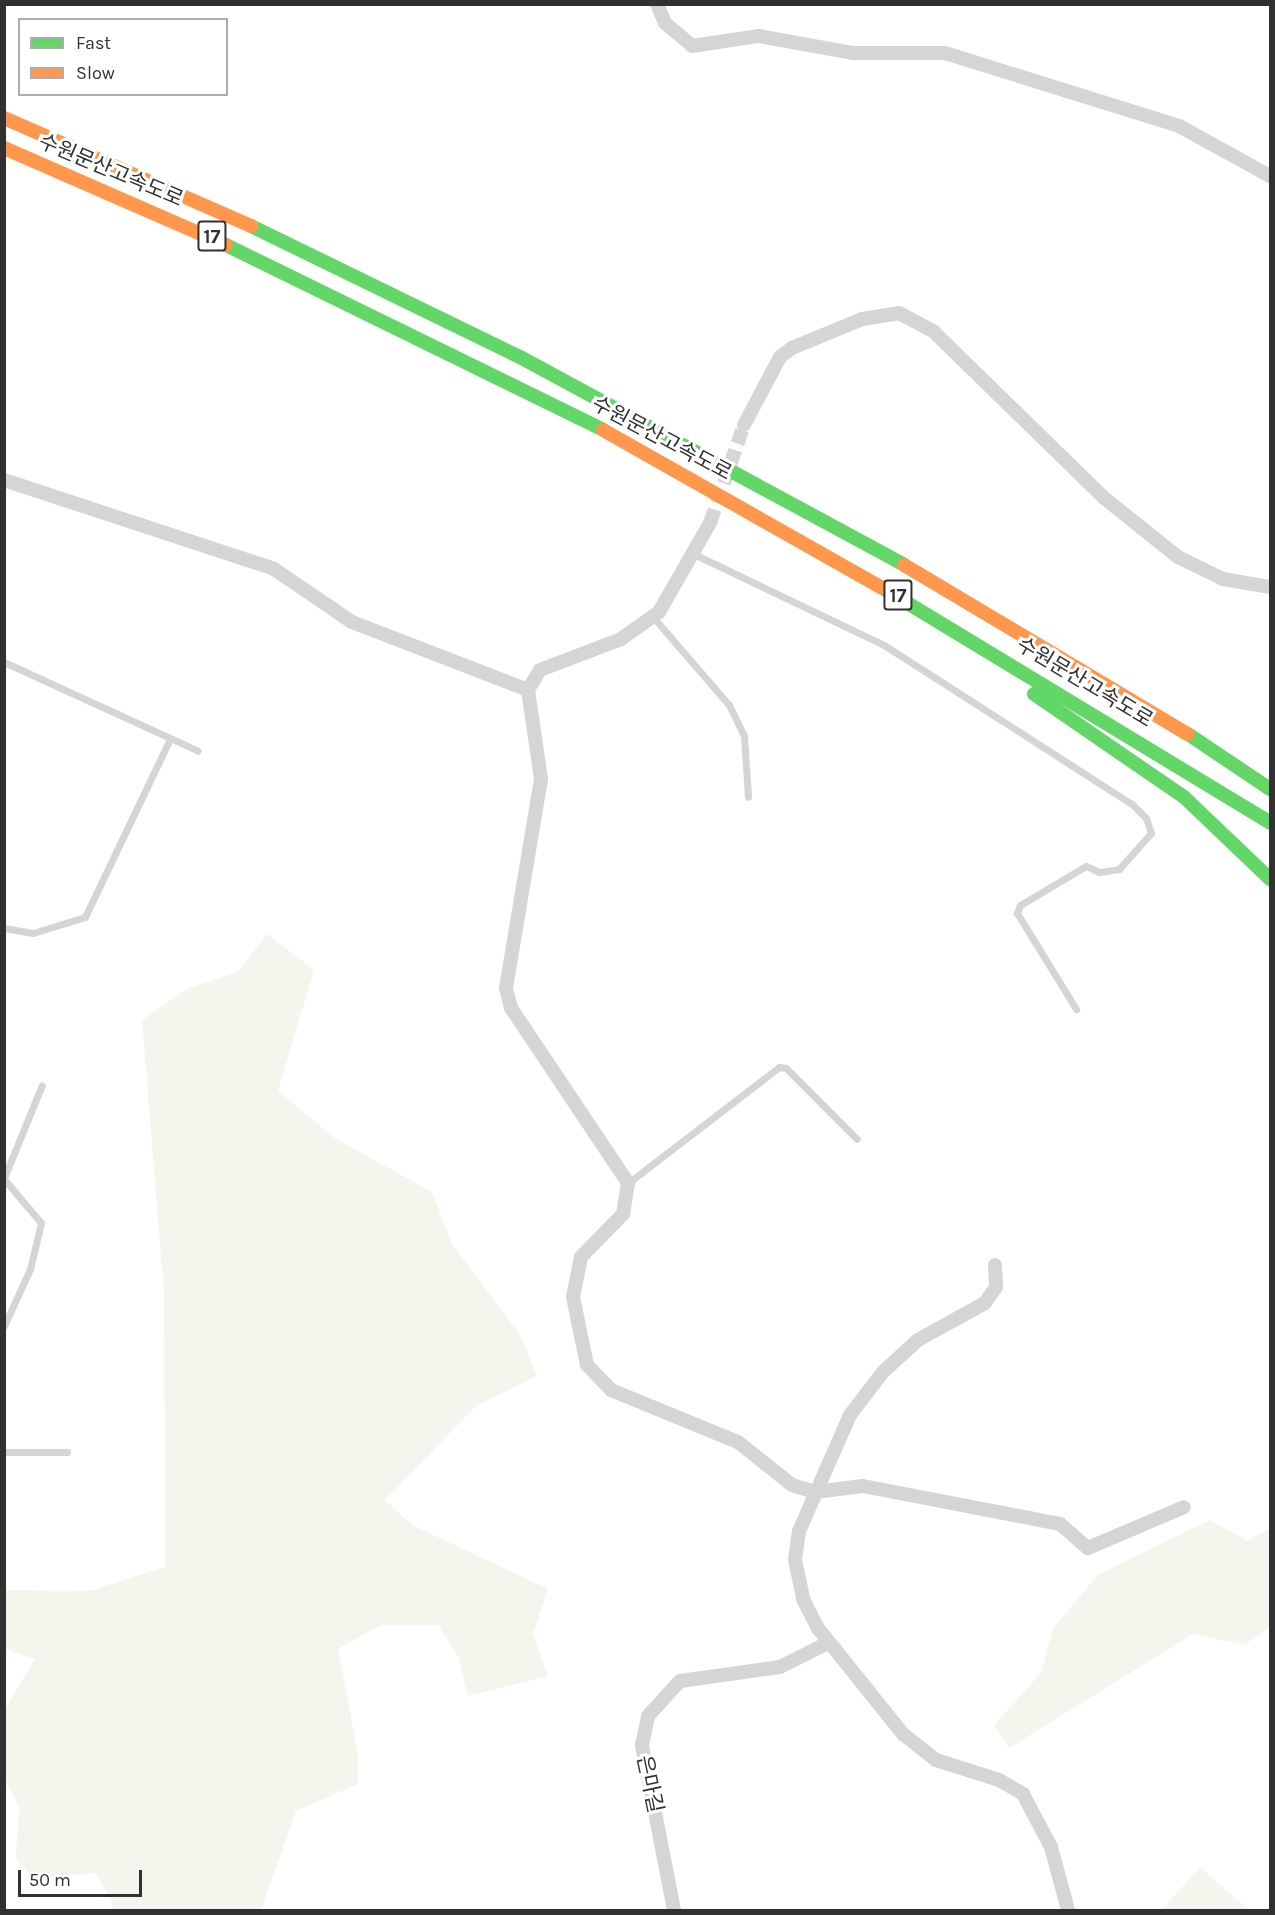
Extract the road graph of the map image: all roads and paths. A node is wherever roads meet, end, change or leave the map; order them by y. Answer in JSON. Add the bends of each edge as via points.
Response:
{"nodes":[{"id":1,"x":657,"y":4,"type":"edge"},
{"id":2,"x":4,"y":118,"type":"edge"},
{"id":3,"x":4,"y":148,"type":"edge"},
{"id":4,"x":1270,"y":176,"type":"edge"},
{"id":5,"x":744,"y":425,"type":"tunnel mouth"},
{"id":6,"x":5,"y":482,"type":"edge"},
{"id":7,"x":760,"y":514,"type":"junction"},
{"id":8,"x":710,"y":523,"type":"tunnel mouth"},
{"id":9,"x":696,"y":555,"type":"junction"},
{"id":10,"x":1270,"y":587,"type":"edge"},
{"id":11,"x":653,"y":617,"type":"junction"},
{"id":12,"x":4,"y":662,"type":"edge"},
{"id":13,"x":528,"y":690,"type":"junction"},
{"id":14,"x":170,"y":739,"type":"junction"},
{"id":15,"x":198,"y":751,"type":"dead end"},
{"id":16,"x":1267,"y":787,"type":"edge"},
{"id":17,"x":748,"y":797,"type":"dead end"},
{"id":18,"x":1270,"y":823,"type":"edge"},
{"id":19,"x":1270,"y":879,"type":"edge"},
{"id":20,"x":4,"y":928,"type":"edge"},
{"id":21,"x":1076,"y":1009,"type":"dead end"},
{"id":22,"x":42,"y":1084,"type":"dead end"},
{"id":23,"x":857,"y":1139,"type":"dead end"},
{"id":24,"x":4,"y":1179,"type":"edge"},
{"id":25,"x":628,"y":1183,"type":"junction"},
{"id":26,"x":995,"y":1265,"type":"dead end"},
{"id":27,"x":4,"y":1326,"type":"edge"},
{"id":28,"x":4,"y":1452,"type":"edge"},
{"id":29,"x":67,"y":1452,"type":"dead end"},
{"id":30,"x":815,"y":1492,"type":"junction"},
{"id":31,"x":1184,"y":1507,"type":"dead end"},
{"id":32,"x":828,"y":1642,"type":"junction"},
{"id":33,"x":674,"y":1911,"type":"edge"},
{"id":34,"x":1068,"y":1911,"type":"edge"}],
"edges":[{"from":1,"to":4,"type":"street","via":[[665,23],[692,45],[759,36],[844,52],[945,53],[1179,126]]},
{"from":2,"to":16,"type":"highway","name":"수원문산고속도로","number":"17","via":[[412,303],[520,357],[856,537]]},
{"from":3,"to":7,"type":"highway","name":"수원문산고속도로","number":"17","via":[[222,241]]},
{"from":5,"to":10,"type":"street","via":[[780,357],[792,348],[862,319],[898,313],[934,332],[1103,497],[1178,557],[1237,584]]},
{"from":6,"to":13,"type":"street","via":[[274,569],[352,622]]},
{"from":7,"to":18,"type":"highway","name":"수원문산고속도로","number":"17","via":[[1025,670]]},
{"from":7,"to":19,"type":"highway","via":[[1127,756],[1224,830]]},
{"from":8,"to":9,"type":"street"},
{"from":9,"to":11,"type":"street"},
{"from":9,"to":21,"type":"lane","via":[[884,645],[1132,804],[1146,818],[1151,832],[1119,869],[1099,872],[1086,866],[1020,905],[1017,913]]},
{"from":11,"to":13,"type":"street","via":[[621,639],[540,670]]},
{"from":11,"to":17,"type":"lane","via":[[729,705],[744,736]]},
{"from":12,"to":14,"type":"lane"},
{"from":13,"to":25,"type":"street","via":[[541,779],[506,988],[511,1008]]},
{"from":14,"to":15,"type":"lane"},
{"from":14,"to":20,"type":"lane","via":[[85,917],[33,933]]},
{"from":22,"to":24,"type":"lane"},
{"from":23,"to":25,"type":"lane","via":[[786,1068],[779,1067]]},
{"from":24,"to":27,"type":"lane","via":[[41,1223],[30,1269]]},
{"from":25,"to":30,"type":"street","via":[[623,1214],[581,1257],[575,1279],[586,1365],[611,1390],[738,1442],[792,1485]]},
{"from":26,"to":30,"type":"street","via":[[996,1287],[985,1303],[918,1340],[864,1394]]},
{"from":28,"to":29,"type":"lane"},
{"from":30,"to":31,"type":"street","via":[[863,1486],[1060,1524],[1088,1548]]},
{"from":30,"to":32,"type":"street","via":[[799,1531],[795,1560],[803,1599]]},
{"from":32,"to":33,"type":"street","name":"은마길","via":[[780,1667],[680,1681],[648,1716],[642,1745]]},
{"from":32,"to":34,"type":"street","via":[[874,1703],[920,1749],[1023,1794],[1051,1847]]}]}
